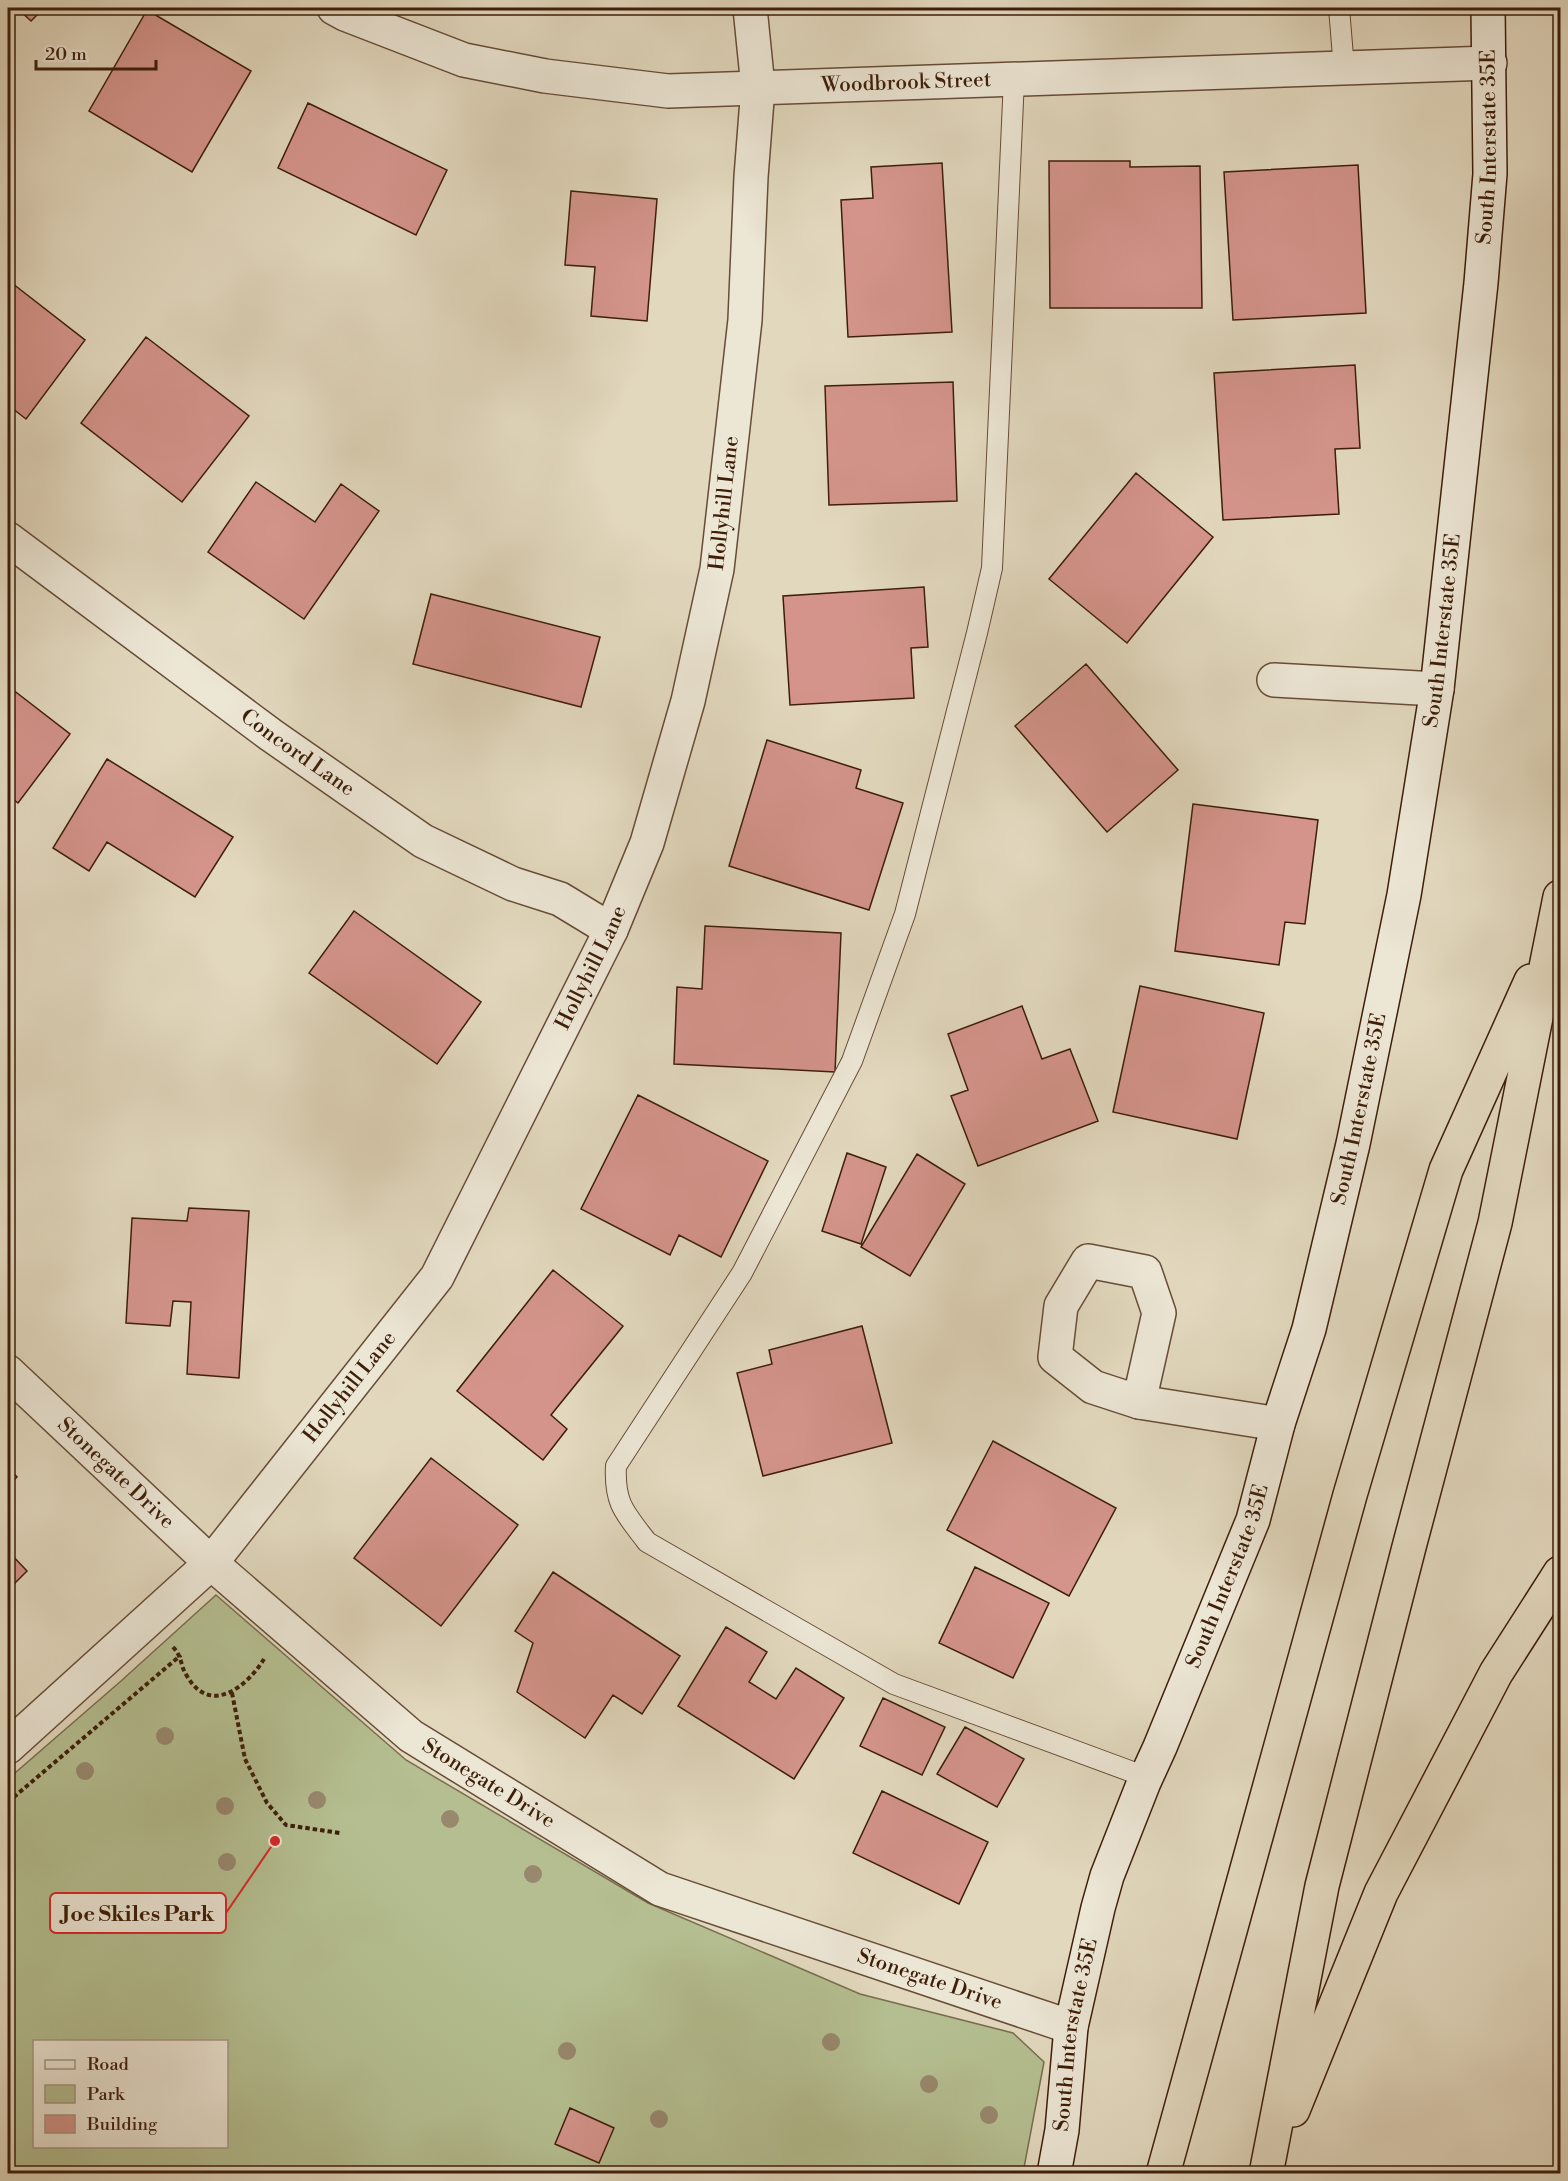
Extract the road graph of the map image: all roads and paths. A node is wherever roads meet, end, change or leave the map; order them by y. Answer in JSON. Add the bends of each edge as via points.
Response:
{"nodes":[{"id":1,"x":334,"y":8,"type":"edge"},
{"id":2,"x":750,"y":8,"type":"edge"},
{"id":3,"x":1339,"y":8,"type":"edge"},
{"id":4,"x":1488,"y":8,"type":"edge"},
{"id":5,"x":1490,"y":63,"type":"junction"},
{"id":6,"x":1344,"y":69,"type":"junction"},
{"id":7,"x":1014,"y":79,"type":"junction"},
{"id":8,"x":758,"y":87,"type":"junction"},
{"id":9,"x":8,"y":539,"type":"edge"},
{"id":10,"x":1274,"y":680,"type":"dead end"},
{"id":11,"x":1437,"y":689,"type":"junction"},
{"id":12,"x":1558,"y":913,"type":"edge"},
{"id":13,"x":611,"y":930,"type":"junction"},
{"id":14,"x":8,"y":1372,"type":"edge"},
{"id":15,"x":1139,"y":1402,"type":"dead end"},
{"id":16,"x":1278,"y":1424,"type":"junction"},
{"id":17,"x":211,"y":1563,"type":"junction"},
{"id":18,"x":1560,"y":1573,"type":"edge"},
{"id":19,"x":149,"y":1619,"type":"junction"},
{"id":20,"x":285,"y":1626,"type":"junction"},
{"id":21,"x":181,"y":1655,"type":"junction"},
{"id":22,"x":231,"y":1693,"type":"junction"},
{"id":23,"x":8,"y":1747,"type":"edge"},
{"id":24,"x":1146,"y":1777,"type":"junction"},
{"id":25,"x":8,"y":1802,"type":"edge"},
{"id":26,"x":340,"y":1833,"type":"dead end"},
{"id":27,"x":1071,"y":2027,"type":"junction"},
{"id":28,"x":1054,"y":2174,"type":"edge"},
{"id":29,"x":1163,"y":2174,"type":"edge"},
{"id":30,"x":1267,"y":2174,"type":"edge"}],
"edges":[{"from":1,"to":8,"type":"street","name":"Woodbrook Street","via":[[464,60],[545,76],[668,91]]},
{"from":2,"to":8,"type":"street","name":"Hollyhill Lane"},
{"from":3,"to":6,"type":"lane"},
{"from":4,"to":5,"type":"street","name":"South Interstate 35E"},
{"from":5,"to":6,"type":"street","name":"Woodbrook Street"},
{"from":5,"to":11,"type":"street","name":"South Interstate 35E","via":[[1490,174],[1481,283]]},
{"from":6,"to":7,"type":"street","name":"Woodbrook Street"},
{"from":7,"to":8,"type":"street","name":"Woodbrook Street"},
{"from":7,"to":24,"type":"lane","via":[[992,568],[905,914],[852,1060],[742,1273],[616,1466],[615,1487],[622,1510],[647,1542],[894,1683]]},
{"from":8,"to":13,"type":"street","name":"Hollyhill Lane","via":[[746,320],[717,569],[688,701],[647,843]]},
{"from":9,"to":13,"type":"street","name":"Concord Lane","via":[[272,735],[423,841],[513,884],[560,899]]},
{"from":10,"to":11,"type":"street"},
{"from":11,"to":16,"type":"street","name":"South Interstate 35E","via":[[1404,895],[1353,1144],[1309,1329]]},
{"from":12,"to":29,"type":"highway","via":[[1446,1170],[1350,1495]]},
{"from":12,"to":30,"type":"highway","via":[[1496,1223],[1322,1886]]},
{"from":13,"to":17,"type":"street","name":"Hollyhill Lane","via":[[437,1276]]},
{"from":14,"to":17,"type":"street","name":"Stonegate Drive"},
{"from":15,"to":16,"type":"street"},
{"from":16,"to":24,"type":"street","name":"South Interstate 35E","via":[[1253,1520]]},
{"from":17,"to":19,"type":"street","name":"Hollyhill Lane"},
{"from":17,"to":20,"type":"street","name":"Stonegate Drive"},
{"from":18,"to":30,"type":"highway","via":[[1496,1673],[1381,1893]]},
{"from":19,"to":21,"type":"path"},
{"from":19,"to":23,"type":"street","name":"Hollyhill Lane"},
{"from":20,"to":22,"type":"path","via":[[254,1675]]},
{"from":20,"to":27,"type":"street","name":"Stonegate Drive","via":[[411,1736],[660,1889]]},
{"from":21,"to":22,"type":"path","via":[[186,1675],[199,1692],[216,1696]]},
{"from":21,"to":25,"type":"path"},
{"from":22,"to":26,"type":"path","via":[[245,1759],[267,1803],[286,1825]]},
{"from":24,"to":27,"type":"street","name":"South Interstate 35E","via":[[1107,1876]]},
{"from":27,"to":28,"type":"street","name":"South Interstate 35E"}]}
